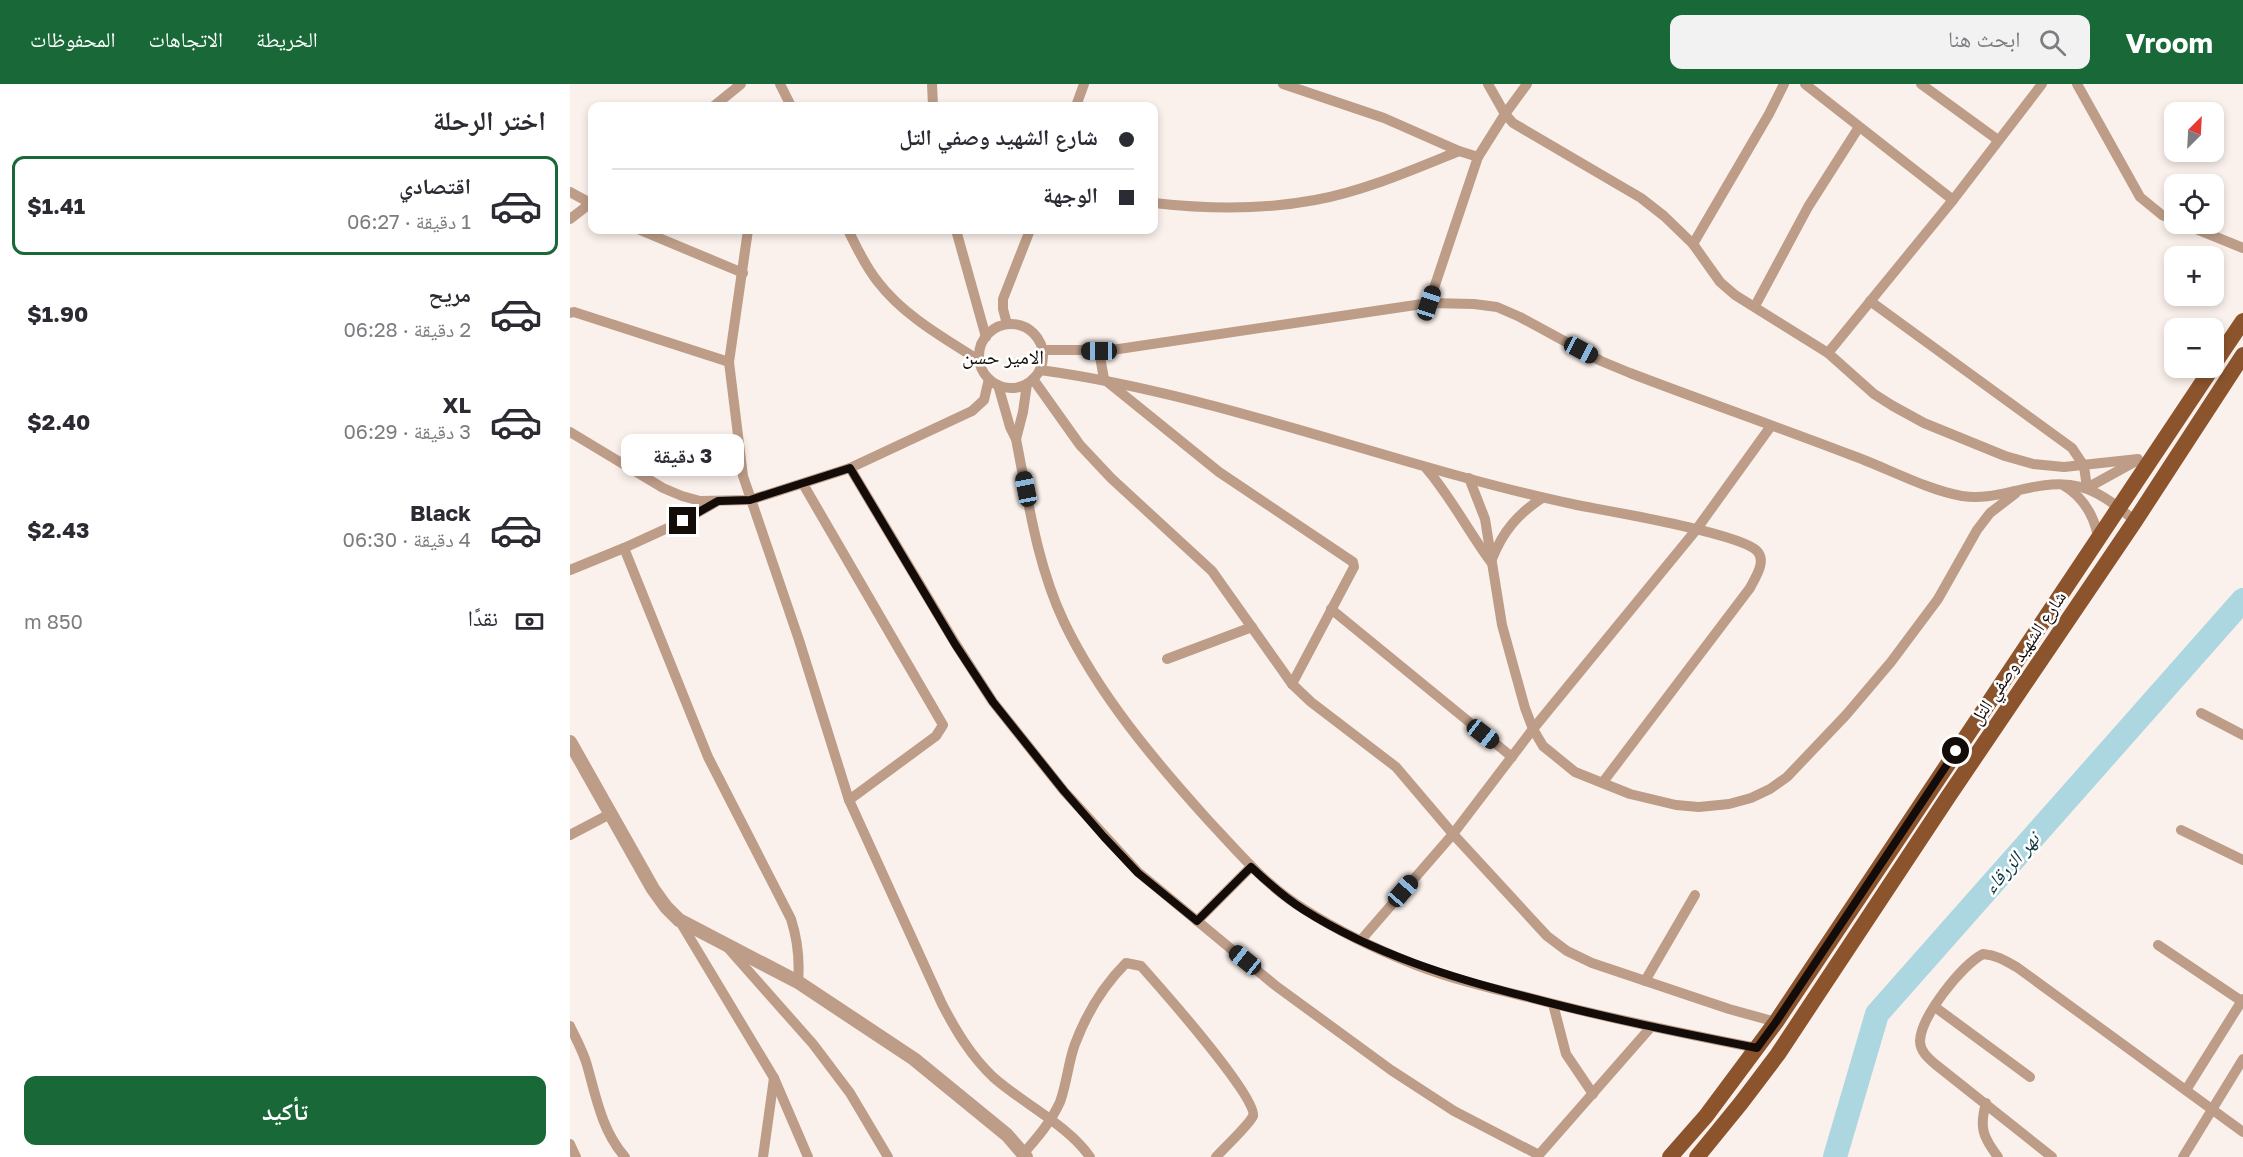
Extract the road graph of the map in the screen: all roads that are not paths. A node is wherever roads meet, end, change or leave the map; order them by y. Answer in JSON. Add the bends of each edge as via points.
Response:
{"nodes":[{"id":1,"x":741,"y":84,"type":"edge"},
{"id":2,"x":780,"y":84,"type":"edge"},
{"id":3,"x":932,"y":84,"type":"edge"},
{"id":4,"x":1084,"y":84,"type":"edge"},
{"id":5,"x":1283,"y":84,"type":"edge"},
{"id":6,"x":1488,"y":84,"type":"edge"},
{"id":7,"x":1527,"y":84,"type":"edge"},
{"id":8,"x":1784,"y":84,"type":"edge"},
{"id":9,"x":1805,"y":84,"type":"edge"},
{"id":10,"x":1921,"y":84,"type":"edge"},
{"id":11,"x":2042,"y":84,"type":"edge"},
{"id":12,"x":2077,"y":84,"type":"edge"},
{"id":13,"x":729,"y":95,"type":"junction"},
{"id":14,"x":719,"y":102,"type":"edge"},
{"id":15,"x":731,"y":102,"type":"edge"},
{"id":16,"x":788,"y":102,"type":"edge"},
{"id":17,"x":933,"y":102,"type":"edge"},
{"id":18,"x":1077,"y":102,"type":"edge"},
{"id":19,"x":1505,"y":114,"type":"junction"},
{"id":20,"x":1859,"y":126,"type":"junction"},
{"id":21,"x":1998,"y":140,"type":"junction"},
{"id":22,"x":1459,"y":151,"type":"junction"},
{"id":23,"x":1478,"y":157,"type":"junction"},
{"id":24,"x":570,"y":192,"type":"edge"},
{"id":25,"x":1953,"y":200,"type":"junction"},
{"id":26,"x":588,"y":201,"type":"edge"},
{"id":27,"x":1158,"y":203,"type":"edge"},
{"id":28,"x":588,"y":206,"type":"edge"},
{"id":29,"x":2164,"y":216,"type":"edge"},
{"id":30,"x":570,"y":219,"type":"edge"},
{"id":31,"x":650,"y":234,"type":"edge"},
{"id":32,"x":748,"y":234,"type":"edge"},
{"id":33,"x":850,"y":234,"type":"edge"},
{"id":34,"x":957,"y":234,"type":"edge"},
{"id":35,"x":1028,"y":234,"type":"edge"},
{"id":36,"x":2209,"y":234,"type":"edge"},
{"id":37,"x":1693,"y":244,"type":"junction"},
{"id":38,"x":2243,"y":248,"type":"edge"},
{"id":39,"x":743,"y":273,"type":"junction"},
{"id":40,"x":1870,"y":301,"type":"junction"},
{"id":41,"x":1429,"y":303,"type":"junction"},
{"id":42,"x":1755,"y":306,"type":"junction"},
{"id":43,"x":570,"y":313,"type":"edge"},
{"id":44,"x":2243,"y":321,"type":"edge"},
{"id":45,"x":1007,"y":324,"type":"junction"},
{"id":46,"x":986,"y":337,"type":"junction"},
{"id":47,"x":1043,"y":350,"type":"junction"},
{"id":48,"x":2224,"y":350,"type":"edge"},
{"id":49,"x":1099,"y":351,"type":"junction"},
{"id":50,"x":1828,"y":353,"type":"junction"},
{"id":51,"x":2243,"y":355,"type":"edge"},
{"id":52,"x":980,"y":361,"type":"junction"},
{"id":53,"x":729,"y":362,"type":"junction"},
{"id":54,"x":1040,"y":370,"type":"junction"},
{"id":55,"x":2205,"y":378,"type":"edge"},
{"id":56,"x":1104,"y":379,"type":"junction"},
{"id":57,"x":993,"y":382,"type":"junction"},
{"id":58,"x":1030,"y":382,"type":"junction"},
{"id":59,"x":1771,"y":426,"type":"junction"},
{"id":60,"x":570,"y":432,"type":"edge"},
{"id":61,"x":1016,"y":440,"type":"junction"},
{"id":62,"x":2163,"y":441,"type":"junction"},
{"id":63,"x":2138,"y":459,"type":"junction"},
{"id":64,"x":2084,"y":466,"type":"junction"},
{"id":65,"x":850,"y":468,"type":"junction"},
{"id":66,"x":1426,"y":468,"type":"junction"},
{"id":67,"x":1469,"y":478,"type":"junction"},
{"id":68,"x":803,"y":484,"type":"junction"},
{"id":69,"x":2063,"y":485,"type":"junction"},
{"id":70,"x":2087,"y":488,"type":"junction"},
{"id":71,"x":2021,"y":489,"type":"junction"},
{"id":72,"x":1542,"y":498,"type":"junction"},
{"id":73,"x":750,"y":500,"type":"junction"},
{"id":74,"x":718,"y":501,"type":"junction"},
{"id":75,"x":2118,"y":507,"type":"junction"},
{"id":76,"x":2135,"y":521,"type":"junction"},
{"id":77,"x":1696,"y":530,"type":"junction"},
{"id":78,"x":2098,"y":537,"type":"junction"},
{"id":79,"x":624,"y":548,"type":"junction"},
{"id":80,"x":1491,"y":562,"type":"junction"},
{"id":81,"x":570,"y":570,"type":"edge"},
{"id":82,"x":1331,"y":609,"type":"junction"},
{"id":83,"x":1252,"y":627,"type":"junction"},
{"id":84,"x":1167,"y":659,"type":"dead end"},
{"id":85,"x":1293,"y":684,"type":"junction"},
{"id":86,"x":2201,"y":713,"type":"dead end"},
{"id":87,"x":1533,"y":729,"type":"junction"},
{"id":88,"x":2243,"y":735,"type":"edge"},
{"id":89,"x":570,"y":742,"type":"edge"},
{"id":90,"x":1512,"y":757,"type":"junction"},
{"id":91,"x":1603,"y":782,"type":"junction"},
{"id":92,"x":849,"y":800,"type":"junction"},
{"id":93,"x":610,"y":814,"type":"junction"},
{"id":94,"x":2181,"y":830,"type":"dead end"},
{"id":95,"x":1453,"y":834,"type":"junction"},
{"id":96,"x":570,"y":835,"type":"edge"},
{"id":97,"x":2243,"y":860,"type":"edge"},
{"id":98,"x":1251,"y":867,"type":"junction"},
{"id":99,"x":1695,"y":895,"type":"dead end"},
{"id":100,"x":679,"y":920,"type":"junction"},
{"id":101,"x":1197,"y":921,"type":"junction"},
{"id":102,"x":1361,"y":940,"type":"junction"},
{"id":103,"x":724,"y":943,"type":"junction"},
{"id":104,"x":2158,"y":945,"type":"dead end"},
{"id":105,"x":1646,"y":981,"type":"junction"},
{"id":106,"x":798,"y":982,"type":"junction"},
{"id":107,"x":2243,"y":1000,"type":"edge"},
{"id":108,"x":1553,"y":1004,"type":"junction"},
{"id":109,"x":1935,"y":1006,"type":"junction"},
{"id":110,"x":1776,"y":1022,"type":"junction"},
{"id":111,"x":570,"y":1026,"type":"edge"},
{"id":112,"x":1651,"y":1027,"type":"junction"},
{"id":113,"x":1757,"y":1048,"type":"junction"},
{"id":114,"x":2243,"y":1059,"type":"edge"},
{"id":115,"x":2030,"y":1077,"type":"dead end"},
{"id":116,"x":774,"y":1078,"type":"junction"},
{"id":117,"x":2186,"y":1090,"type":"junction"},
{"id":118,"x":1593,"y":1094,"type":"junction"},
{"id":119,"x":1986,"y":1103,"type":"junction"},
{"id":120,"x":2212,"y":1109,"type":"junction"},
{"id":121,"x":1050,"y":1121,"type":"junction"},
{"id":122,"x":2243,"y":1132,"type":"edge"},
{"id":123,"x":570,"y":1144,"type":"edge"},
{"id":124,"x":1024,"y":1156,"type":"edge"},
{"id":125,"x":1538,"y":1156,"type":"edge"},
{"id":126,"x":576,"y":1157,"type":"edge"},
{"id":127,"x":625,"y":1157,"type":"edge"},
{"id":128,"x":764,"y":1157,"type":"edge"},
{"id":129,"x":808,"y":1157,"type":"edge"},
{"id":130,"x":888,"y":1157,"type":"edge"},
{"id":131,"x":1090,"y":1157,"type":"edge"},
{"id":132,"x":1216,"y":1157,"type":"edge"},
{"id":133,"x":1670,"y":1157,"type":"edge"},
{"id":134,"x":1697,"y":1157,"type":"edge"},
{"id":135,"x":1998,"y":1157,"type":"edge"},
{"id":136,"x":2052,"y":1157,"type":"edge"},
{"id":137,"x":2183,"y":1157,"type":"edge"}],
"edges":[{"from":1,"to":13,"type":"street"},
{"from":2,"to":16,"type":"street"},
{"from":3,"to":17,"type":"street"},
{"from":4,"to":18,"type":"street"},
{"from":5,"to":22,"type":"street","via":[[1384,118]]},
{"from":6,"to":19,"type":"street"},
{"from":7,"to":19,"type":"street"},
{"from":8,"to":37,"type":"street"},
{"from":9,"to":20,"type":"street"},
{"from":10,"to":21,"type":"street"},
{"from":11,"to":21,"type":"street"},
{"from":12,"to":29,"type":"street","via":[[2140,197]]},
{"from":13,"to":14,"type":"street"},
{"from":13,"to":15,"type":"street"},
{"from":19,"to":23,"type":"street"},
{"from":19,"to":37,"type":"street","via":[[1524,131],[1641,198]]},
{"from":20,"to":25,"type":"street"},
{"from":20,"to":42,"type":"street","via":[[1808,207]]},
{"from":21,"to":25,"type":"street"},
{"from":22,"to":23,"type":"street"},
{"from":22,"to":27,"type":"street","via":[[1361,188],[1316,200],[1258,207]]},
{"from":23,"to":41,"type":"street"},
{"from":24,"to":26,"type":"street"},
{"from":25,"to":40,"type":"street"},
{"from":28,"to":30,"type":"street"},
{"from":31,"to":39,"type":"street"},
{"from":32,"to":39,"type":"street"},
{"from":33,"to":52,"type":"street","via":[[863,261],[900,306]]},
{"from":34,"to":46,"type":"street"},
{"from":35,"to":45,"type":"street","via":[[1003,299]]},
{"from":36,"to":38,"type":"street"},
{"from":37,"to":42,"type":"street","via":[[1720,282]]},
{"from":39,"to":53,"type":"street"},
{"from":40,"to":50,"type":"street"},
{"from":40,"to":64,"type":"street","via":[[2063,440]]},
{"from":41,"to":49,"type":"street"},
{"from":41,"to":59,"type":"street","via":[[1497,308],[1610,365]]},
{"from":42,"to":50,"type":"street"},
{"from":43,"to":53,"type":"street"},
{"from":44,"to":48,"type":"main road","name":"شارع الشهيد وصفي التل"},
{"from":45,"to":46,"type":"street"},
{"from":45,"to":47,"type":"street","via":[[1026,327]]},
{"from":46,"to":52,"type":"street","via":[[980,348]]},
{"from":47,"to":49,"type":"street"},
{"from":47,"to":54,"type":"street"},
{"from":49,"to":56,"type":"street"},
{"from":50,"to":64,"type":"street","via":[[1874,394],[1924,423],[2021,461],[2054,467]]},
{"from":51,"to":76,"type":"main road","name":"شارع الشهيد وصفي التل"},
{"from":52,"to":57,"type":"street"},
{"from":53,"to":73,"type":"street","via":[[738,445]]},
{"from":54,"to":56,"type":"street"},
{"from":54,"to":58,"type":"street"},
{"from":55,"to":62,"type":"main road","name":"شارع الشهيد وصفي التل"},
{"from":56,"to":66,"type":"street","via":[[1272,422]]},
{"from":56,"to":82,"type":"street","via":[[1220,472],[1350,559],[1354,567]]},
{"from":57,"to":58,"type":"street","via":[[1007,387]]},
{"from":57,"to":61,"type":"street"},
{"from":57,"to":65,"type":"street","via":[[984,400],[972,411]]},
{"from":58,"to":61,"type":"street"},
{"from":58,"to":83,"type":"street","via":[[1080,445],[1212,571]]},
{"from":59,"to":71,"type":"street","via":[[1960,496],[1987,497]]},
{"from":59,"to":77,"type":"street"},
{"from":60,"to":74,"type":"street","via":[[663,488],[700,501]]},
{"from":61,"to":98,"type":"street","via":[[1038,545],[1063,621],[1138,738]]},
{"from":62,"to":63,"type":"street"},
{"from":62,"to":75,"type":"main road","name":"شارع الشهيد وصفي التل"},
{"from":63,"to":64,"type":"street"},
{"from":63,"to":70,"type":"street"},
{"from":64,"to":70,"type":"street"},
{"from":65,"to":68,"type":"street"},
{"from":65,"to":101,"type":"street","via":[[993,702],[1104,837],[1138,873]]},
{"from":66,"to":67,"type":"street"},
{"from":66,"to":80,"type":"street","via":[[1454,503]]},
{"from":67,"to":72,"type":"street"},
{"from":67,"to":80,"type":"street","via":[[1485,519]]},
{"from":68,"to":73,"type":"street"},
{"from":68,"to":92,"type":"street","via":[[943,725],[936,736]]},
{"from":69,"to":70,"type":"street"},
{"from":69,"to":71,"type":"street"},
{"from":69,"to":78,"type":"street","via":[[2078,495],[2089,510]]},
{"from":70,"to":75,"type":"street"},
{"from":71,"to":91,"type":"street","via":[[1989,513],[1929,614],[1846,715],[1787,777],[1751,798],[1699,807],[1653,800]]},
{"from":72,"to":77,"type":"street"},
{"from":72,"to":80,"type":"street","via":[[1510,524]]},
{"from":73,"to":74,"type":"street"},
{"from":73,"to":92,"type":"street"},
{"from":74,"to":79,"type":"street"},
{"from":75,"to":76,"type":"street"},
{"from":75,"to":78,"type":"main road","name":"شارع الشهيد وصفي التل"},
{"from":76,"to":134,"type":"main road","name":"شارع الشهيد وصفي التل","via":[[1778,1054]]},
{"from":77,"to":87,"type":"street"},
{"from":77,"to":91,"type":"street","via":[[1751,546],[1760,555],[1760,568],[1734,610]]},
{"from":78,"to":110,"type":"main road","name":"شارع الشهيد وصفي التل"},
{"from":79,"to":81,"type":"street"},
{"from":79,"to":106,"type":"street","via":[[708,757],[791,919],[798,940]]},
{"from":80,"to":87,"type":"street","via":[[1502,625]]},
{"from":82,"to":85,"type":"street"},
{"from":82,"to":90,"type":"street"},
{"from":83,"to":84,"type":"street"},
{"from":83,"to":85,"type":"street"},
{"from":85,"to":95,"type":"street","via":[[1396,767]]},
{"from":86,"to":88,"type":"street"},
{"from":87,"to":90,"type":"street"},
{"from":87,"to":91,"type":"street","via":[[1544,746],[1575,772]]},
{"from":89,"to":93,"type":"street"},
{"from":90,"to":95,"type":"street"},
{"from":92,"to":121,"type":"street","via":[[958,1034],[993,1077]]},
{"from":93,"to":96,"type":"street"},
{"from":93,"to":100,"type":"street","via":[[654,889]]},
{"from":94,"to":97,"type":"street"},
{"from":95,"to":102,"type":"street"},
{"from":95,"to":105,"type":"street","via":[[1558,945],[1592,963]]},
{"from":98,"to":101,"type":"street"},
{"from":98,"to":102,"type":"street","via":[[1303,909]]},
{"from":99,"to":105,"type":"street"},
{"from":100,"to":103,"type":"street"},
{"from":100,"to":116,"type":"street"},
{"from":101,"to":125,"type":"street","via":[[1276,986],[1391,1070],[1454,1111]]},
{"from":102,"to":108,"type":"street","via":[[1440,974]]},
{"from":103,"to":106,"type":"street"},
{"from":103,"to":130,"type":"street","via":[[813,1044],[850,1094]]},
{"from":104,"to":107,"type":"street"},
{"from":105,"to":110,"type":"street"},
{"from":106,"to":124,"type":"street","via":[[914,1059],[1007,1135]]},
{"from":107,"to":117,"type":"street"},
{"from":108,"to":112,"type":"street"},
{"from":108,"to":118,"type":"street","via":[[1566,1054]]},
{"from":109,"to":115,"type":"street"},
{"from":109,"to":117,"type":"street","via":[[1975,958],[1993,955],[2018,968]]},
{"from":109,"to":119,"type":"street","via":[[1921,1036],[1922,1048],[1935,1064]]},
{"from":110,"to":113,"type":"main road","name":"شارع الشهيد وصفي التل"},
{"from":111,"to":127,"type":"street","via":[[585,1058],[597,1106]]},
{"from":112,"to":113,"type":"street"},
{"from":112,"to":118,"type":"street"},
{"from":113,"to":133,"type":"main road","name":"شارع الشهيد وصفي التل"},
{"from":114,"to":120,"type":"street"},
{"from":116,"to":128,"type":"street"},
{"from":116,"to":129,"type":"street"},
{"from":117,"to":120,"type":"street"},
{"from":118,"to":125,"type":"street"},
{"from":119,"to":135,"type":"street","via":[[1982,1118],[1984,1136]]},
{"from":119,"to":136,"type":"street"},
{"from":120,"to":122,"type":"street"},
{"from":120,"to":137,"type":"street"},
{"from":121,"to":124,"type":"street"},
{"from":121,"to":131,"type":"street"},
{"from":121,"to":132,"type":"street","via":[[1086,1019],[1120,969],[1132,962],[1141,966],[1223,1063],[1253,1107],[1252,1118]]},
{"from":123,"to":126,"type":"street"}]}
